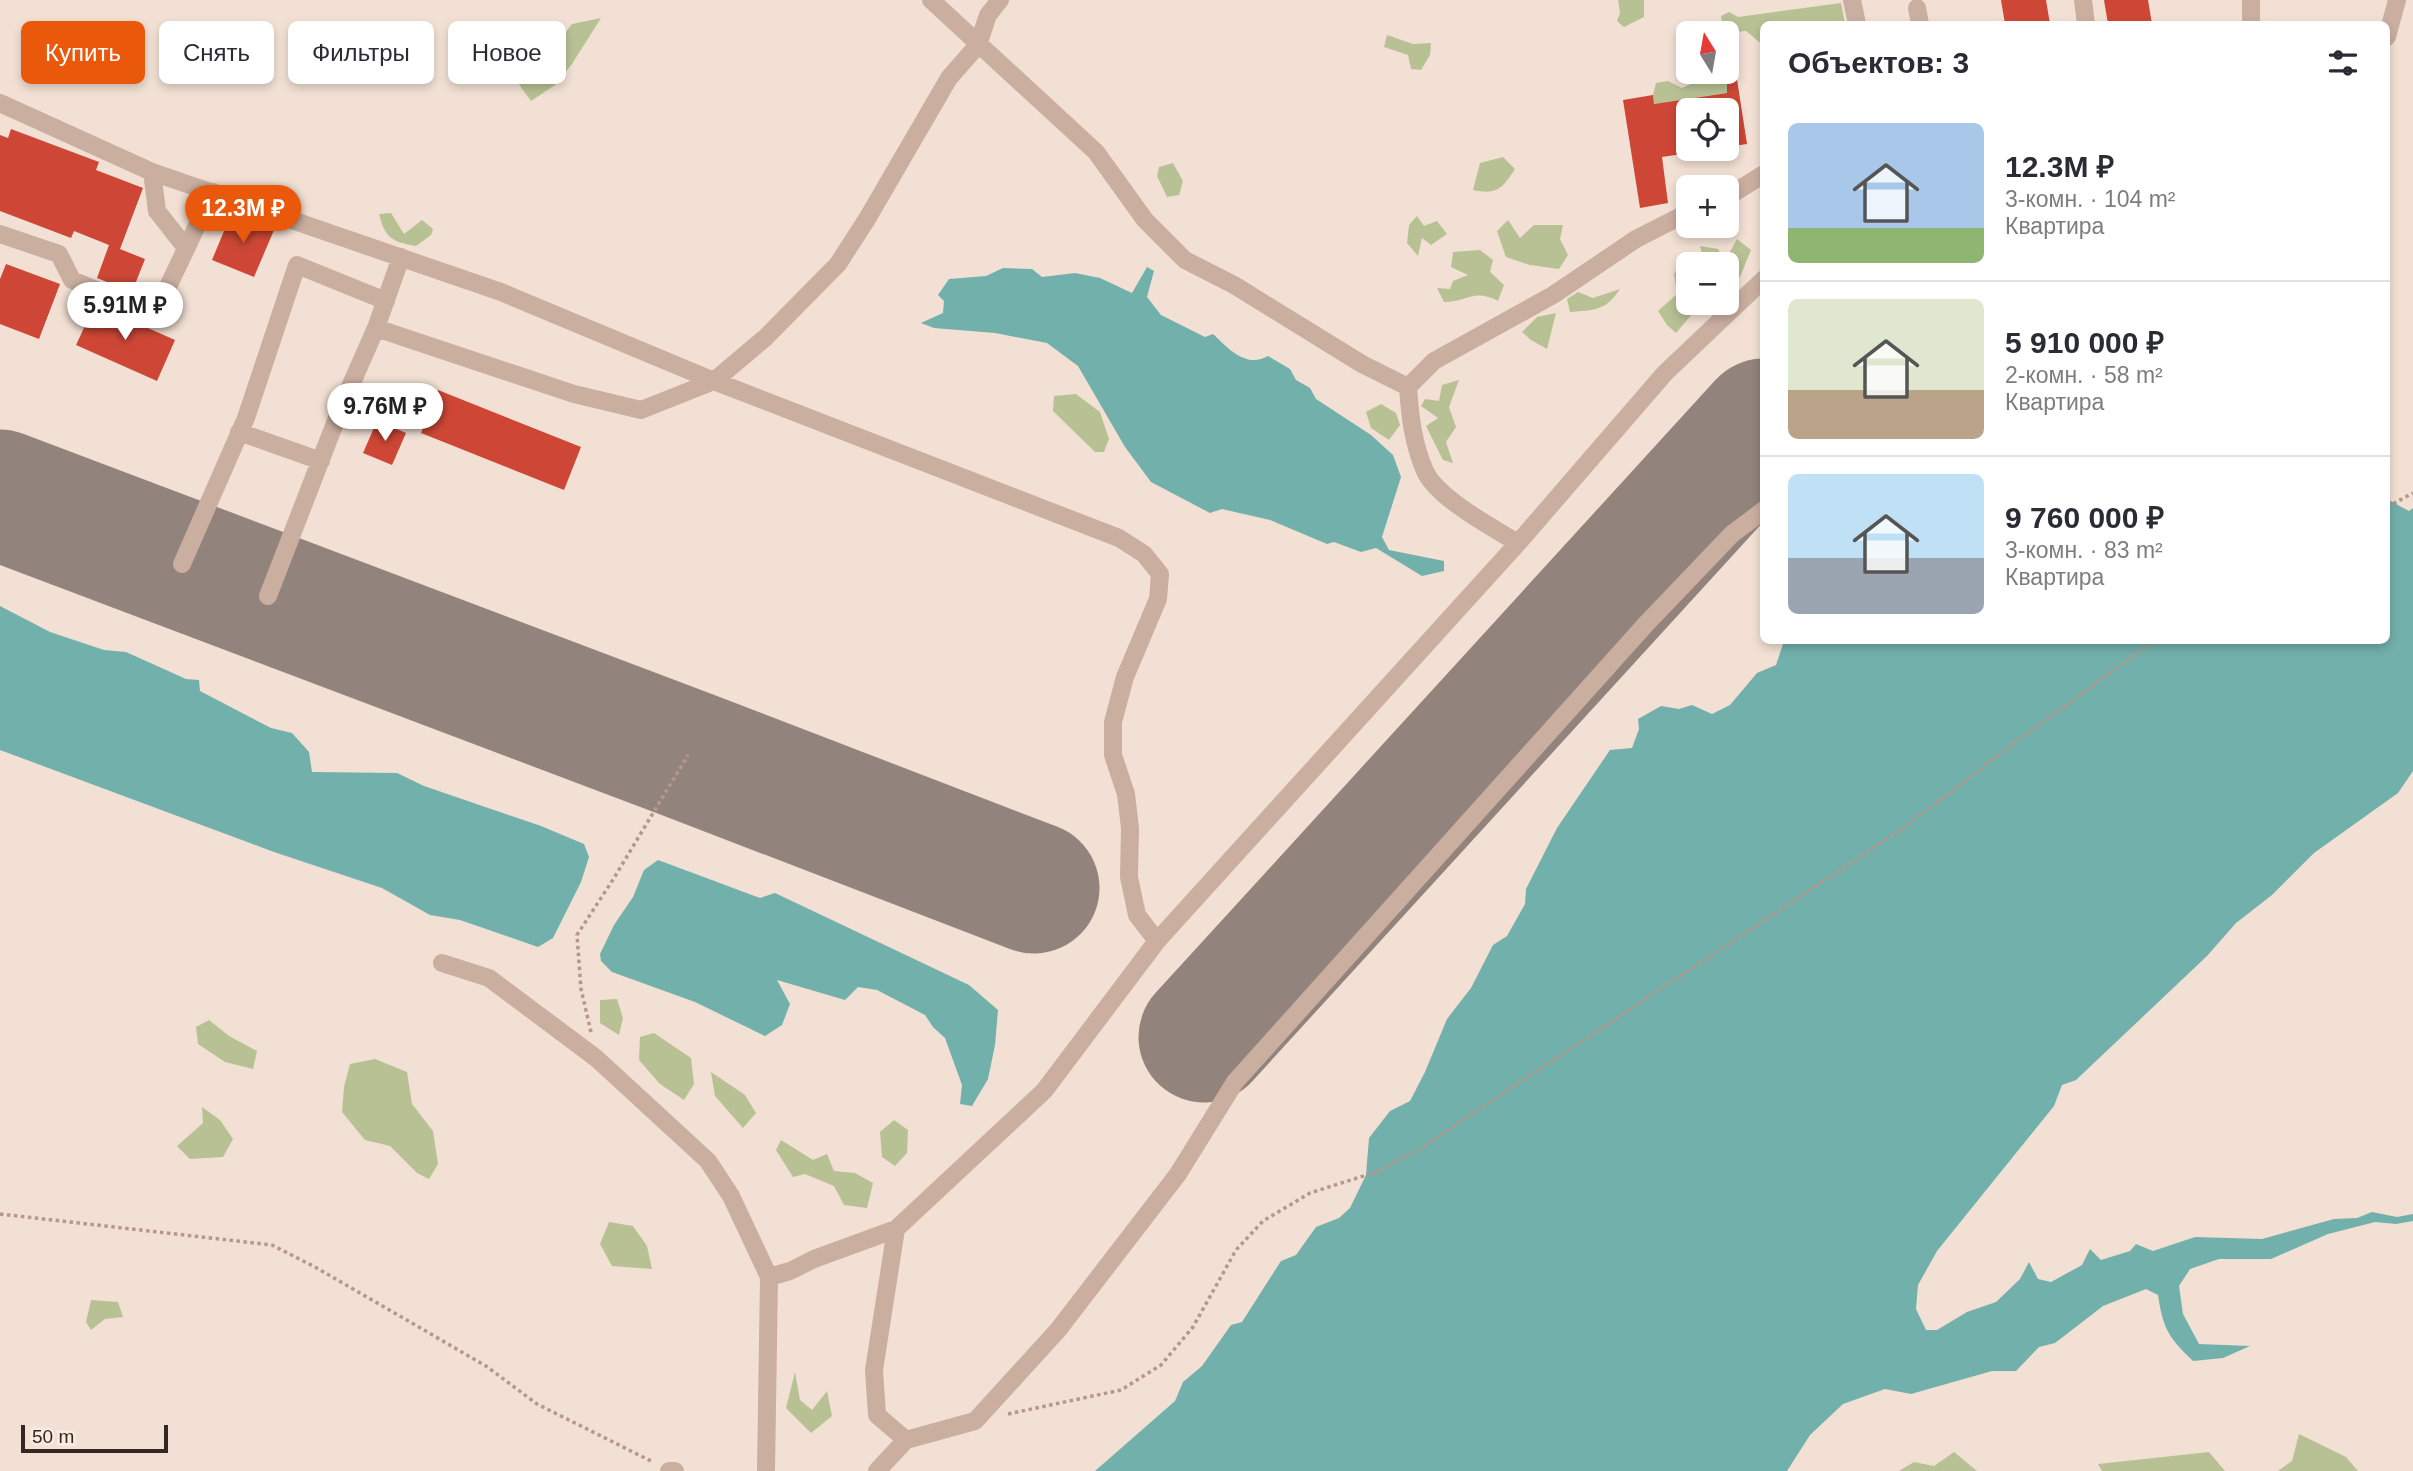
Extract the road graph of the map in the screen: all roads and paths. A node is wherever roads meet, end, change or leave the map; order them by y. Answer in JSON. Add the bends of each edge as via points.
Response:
{"nodes":[{"id":1,"x":931,"y":0,"type":"edge"},
{"id":2,"x":1000,"y":0,"type":"edge"},
{"id":3,"x":1852,"y":0,"type":"edge"},
{"id":4,"x":2083,"y":0,"type":"edge"},
{"id":5,"x":2251,"y":0,"type":"edge"},
{"id":6,"x":2397,"y":0,"type":"edge"},
{"id":7,"x":1856,"y":21,"type":"edge"},
{"id":8,"x":2086,"y":21,"type":"edge"},
{"id":9,"x":2251,"y":21,"type":"edge"},
{"id":10,"x":2390,"y":26,"type":"edge"},
{"id":11,"x":978,"y":45,"type":"junction"},
{"id":12,"x":0,"y":103,"type":"edge"},
{"id":13,"x":152,"y":172,"type":"junction"},
{"id":14,"x":1760,"y":176,"type":"edge"},
{"id":15,"x":1739,"y":190,"type":"edge"},
{"id":16,"x":213,"y":192,"type":"junction"},
{"id":17,"x":1676,"y":219,"type":"edge"},
{"id":18,"x":0,"y":234,"type":"edge"},
{"id":19,"x":186,"y":248,"type":"junction"},
{"id":20,"x":401,"y":257,"type":"junction"},
{"id":21,"x":1760,"y":283,"type":"edge"},
{"id":22,"x":386,"y":301,"type":"junction"},
{"id":23,"x":376,"y":328,"type":"junction"},
{"id":24,"x":714,"y":381,"type":"junction"},
{"id":25,"x":1408,"y":387,"type":"junction"},
{"id":26,"x":239,"y":432,"type":"junction"},
{"id":27,"x":321,"y":461,"type":"junction"},
{"id":28,"x":2413,"y":493,"type":"edge"},
{"id":29,"x":2390,"y":505,"type":"edge"},
{"id":30,"x":1760,"y":513,"type":"edge"},
{"id":31,"x":1518,"y":544,"type":"junction"},
{"id":32,"x":182,"y":564,"type":"dead end"},
{"id":33,"x":268,"y":596,"type":"dead end"},
{"id":34,"x":2150,"y":644,"type":"edge"},
{"id":35,"x":688,"y":755,"type":"dead end"},
{"id":36,"x":1157,"y":941,"type":"junction"},
{"id":37,"x":442,"y":963,"type":"dead end"},
{"id":38,"x":596,"y":1058,"type":"junction"},
{"id":39,"x":0,"y":1214,"type":"edge"},
{"id":40,"x":896,"y":1229,"type":"junction"},
{"id":41,"x":769,"y":1277,"type":"junction"},
{"id":42,"x":975,"y":1421,"type":"junction"},
{"id":43,"x":906,"y":1440,"type":"junction"},
{"id":44,"x":671,"y":1471,"type":"edge"},
{"id":45,"x":766,"y":1471,"type":"edge"},
{"id":46,"x":877,"y":1471,"type":"edge"}],
"edges":[{"from":1,"to":11,"type":"lane"},
{"from":2,"to":11,"type":"lane","via":[[988,15]]},
{"from":3,"to":7,"type":"lane"},
{"from":4,"to":8,"type":"lane"},
{"from":5,"to":9,"type":"lane"},
{"from":6,"to":10,"type":"lane"},
{"from":11,"to":24,"type":"lane","via":[[949,78],[838,264],[765,338]]},
{"from":11,"to":25,"type":"lane","via":[[1096,152],[1145,220],[1185,260]]},
{"from":12,"to":13,"type":"lane"},
{"from":13,"to":16,"type":"lane"},
{"from":13,"to":19,"type":"lane","via":[[157,211]]},
{"from":14,"to":15,"type":"lane"},
{"from":16,"to":19,"type":"lane"},
{"from":16,"to":20,"type":"lane"},
{"from":17,"to":25,"type":"lane","via":[[1434,361]]},
{"from":18,"to":19,"type":"lane","via":[[59,254],[72,281],[155,314]]},
{"from":20,"to":22,"type":"lane"},
{"from":20,"to":24,"type":"lane","via":[[501,292]]},
{"from":21,"to":31,"type":"lane","via":[[1665,373]]},
{"from":22,"to":23,"type":"lane"},
{"from":22,"to":26,"type":"lane","via":[[298,265]]},
{"from":23,"to":24,"type":"lane","via":[[574,394],[641,410]]},
{"from":23,"to":27,"type":"lane"},
{"from":24,"to":36,"type":"lane","via":[[1119,537],[1144,554],[1160,574],[1158,599],[1125,677],[1113,722],[1113,755],[1129,817],[1129,877],[1136,915]]},
{"from":25,"to":31,"type":"lane","via":[[1411,427],[1426,474],[1455,504]]},
{"from":26,"to":27,"type":"lane"},
{"from":26,"to":32,"type":"lane"},
{"from":27,"to":33,"type":"lane"},
{"from":28,"to":29,"type":"path"},
{"from":30,"to":42,"type":"lane","via":[[1732,534],[1646,624],[1235,1082],[1162,1195],[1058,1330]]},
{"from":31,"to":36,"type":"lane"},
{"from":34,"to":42,"type":"path","via":[[1905,828],[1424,1146],[1379,1171],[1310,1193],[1263,1221],[1236,1250],[1193,1327],[1161,1365],[1121,1390]]},
{"from":35,"to":38,"type":"path","via":[[577,935],[581,989]]},
{"from":36,"to":40,"type":"lane","via":[[1044,1091]]},
{"from":37,"to":38,"type":"lane","via":[[489,978]]},
{"from":38,"to":41,"type":"lane","via":[[708,1161],[731,1196]]},
{"from":39,"to":44,"type":"path","via":[[272,1245],[486,1366],[537,1404]]},
{"from":40,"to":41,"type":"lane"},
{"from":40,"to":43,"type":"lane","via":[[874,1370],[877,1416]]},
{"from":41,"to":45,"type":"lane"},
{"from":42,"to":43,"type":"lane"},
{"from":43,"to":46,"type":"lane"}]}
